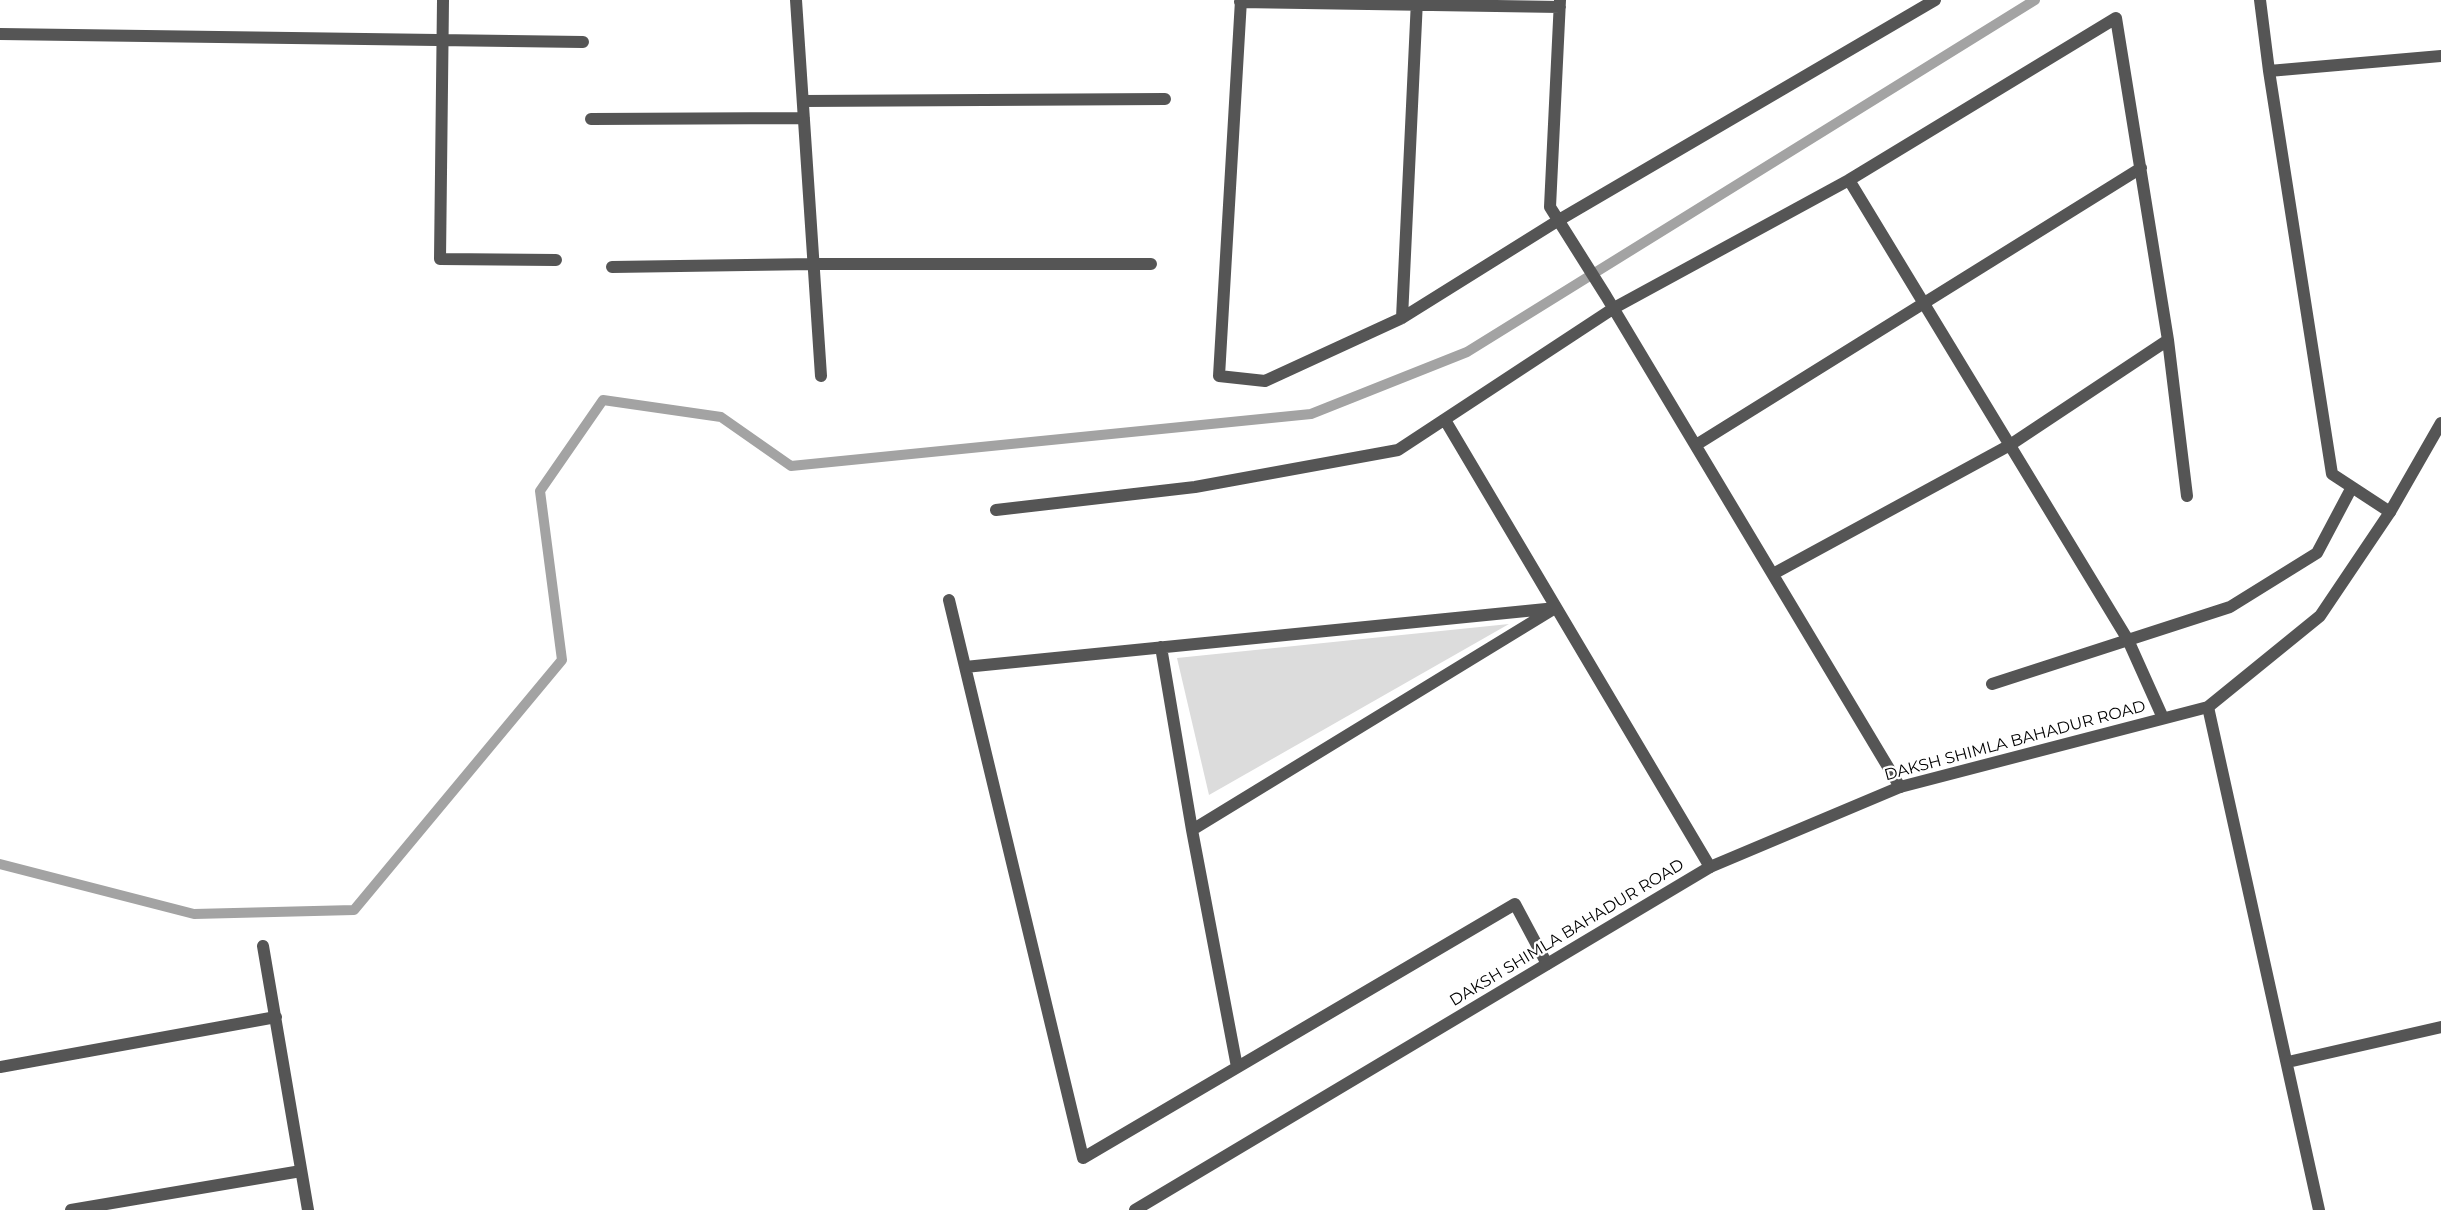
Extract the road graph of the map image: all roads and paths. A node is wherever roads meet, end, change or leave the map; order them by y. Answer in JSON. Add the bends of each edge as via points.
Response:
{"nodes":[{"id":1,"x":443,"y":0,"type":"edge"},
{"id":2,"x":796,"y":0,"type":"edge"},
{"id":3,"x":1935,"y":0,"type":"edge"},
{"id":4,"x":2260,"y":0,"type":"edge"},
{"id":5,"x":1240,"y":1,"type":"edge"},
{"id":6,"x":1417,"y":3,"type":"edge"},
{"id":7,"x":1560,"y":3,"type":"edge"},
{"id":8,"x":0,"y":34,"type":"edge"},
{"id":9,"x":443,"y":39,"type":"junction"},
{"id":10,"x":583,"y":42,"type":"dead end"},
{"id":11,"x":2441,"y":57,"type":"edge"},
{"id":12,"x":2269,"y":71,"type":"junction"},
{"id":13,"x":1165,"y":99,"type":"dead end"},
{"id":14,"x":803,"y":101,"type":"junction"},
{"id":15,"x":804,"y":117,"type":"junction"},
{"id":16,"x":591,"y":119,"type":"dead end"},
{"id":17,"x":2141,"y":168,"type":"junction"},
{"id":18,"x":1849,"y":180,"type":"junction"},
{"id":19,"x":1559,"y":220,"type":"junction"},
{"id":20,"x":556,"y":260,"type":"dead end"},
{"id":21,"x":814,"y":264,"type":"junction"},
{"id":22,"x":1151,"y":264,"type":"dead end"},
{"id":23,"x":612,"y":267,"type":"dead end"},
{"id":24,"x":1925,"y":305,"type":"junction"},
{"id":25,"x":1614,"y":308,"type":"junction"},
{"id":26,"x":1402,"y":318,"type":"junction"},
{"id":27,"x":2168,"y":340,"type":"junction"},
{"id":28,"x":821,"y":376,"type":"dead end"},
{"id":29,"x":1445,"y":420,"type":"junction"},
{"id":30,"x":2441,"y":423,"type":"edge"},
{"id":31,"x":1696,"y":445,"type":"junction"},
{"id":32,"x":2010,"y":445,"type":"junction"},
{"id":33,"x":2352,"y":487,"type":"junction"},
{"id":34,"x":2187,"y":496,"type":"dead end"},
{"id":35,"x":996,"y":510,"type":"dead end"},
{"id":36,"x":2390,"y":512,"type":"junction"},
{"id":37,"x":1773,"y":574,"type":"junction"},
{"id":38,"x":949,"y":600,"type":"dead end"},
{"id":39,"x":1556,"y":608,"type":"junction"},
{"id":40,"x":2128,"y":640,"type":"junction"},
{"id":41,"x":1161,"y":647,"type":"junction"},
{"id":42,"x":965,"y":667,"type":"junction"},
{"id":43,"x":1992,"y":684,"type":"dead end"},
{"id":44,"x":2208,"y":707,"type":"junction"},
{"id":45,"x":2163,"y":718,"type":"junction"},
{"id":46,"x":1900,"y":788,"type":"junction"},
{"id":47,"x":1192,"y":830,"type":"junction"},
{"id":48,"x":1710,"y":867,"type":"junction"},
{"id":49,"x":263,"y":946,"type":"dead end"},
{"id":50,"x":1547,"y":964,"type":"junction"},
{"id":51,"x":276,"y":1017,"type":"junction"},
{"id":52,"x":2441,"y":1027,"type":"edge"},
{"id":53,"x":2288,"y":1062,"type":"junction"},
{"id":54,"x":0,"y":1067,"type":"edge"},
{"id":55,"x":1237,"y":1067,"type":"junction"},
{"id":56,"x":301,"y":1171,"type":"junction"},
{"id":57,"x":71,"y":1210,"type":"edge"},
{"id":58,"x":308,"y":1210,"type":"edge"},
{"id":59,"x":1135,"y":1210,"type":"edge"},
{"id":60,"x":2319,"y":1210,"type":"edge"}],
"edges":[{"from":1,"to":9,"type":"street"},
{"from":2,"to":14,"type":"street"},
{"from":3,"to":19,"type":"street"},
{"from":4,"to":12,"type":"street"},
{"from":5,"to":6,"type":"street"},
{"from":5,"to":26,"type":"street","via":[[1219,376],[1265,381]]},
{"from":6,"to":7,"type":"street"},
{"from":6,"to":26,"type":"street"},
{"from":7,"to":19,"type":"street","via":[[1550,207]]},
{"from":8,"to":9,"type":"street"},
{"from":9,"to":10,"type":"street"},
{"from":9,"to":20,"type":"street","via":[[440,259]]},
{"from":11,"to":12,"type":"street"},
{"from":12,"to":33,"type":"street","via":[[2332,474]]},
{"from":13,"to":14,"type":"street"},
{"from":14,"to":15,"type":"street"},
{"from":15,"to":16,"type":"street"},
{"from":15,"to":21,"type":"street"},
{"from":17,"to":18,"type":"street","via":[[2116,18]]},
{"from":17,"to":24,"type":"street"},
{"from":17,"to":27,"type":"street"},
{"from":18,"to":24,"type":"street"},
{"from":18,"to":25,"type":"street"},
{"from":19,"to":25,"type":"street"},
{"from":19,"to":26,"type":"street"},
{"from":21,"to":22,"type":"street"},
{"from":21,"to":23,"type":"street"},
{"from":21,"to":28,"type":"street"},
{"from":24,"to":31,"type":"street"},
{"from":24,"to":32,"type":"street"},
{"from":25,"to":29,"type":"street"},
{"from":25,"to":31,"type":"street"},
{"from":27,"to":32,"type":"street"},
{"from":27,"to":34,"type":"street"},
{"from":29,"to":35,"type":"street","via":[[1398,450],[1195,487]]},
{"from":29,"to":39,"type":"street"},
{"from":30,"to":36,"type":"street","name":"DAKSH SHIMLA BAHADUR ROAD"},
{"from":31,"to":37,"type":"street"},
{"from":32,"to":37,"type":"street"},
{"from":32,"to":40,"type":"street"},
{"from":33,"to":36,"type":"street"},
{"from":33,"to":40,"type":"street","via":[[2317,553],[2230,607]]},
{"from":36,"to":44,"type":"street","name":"DAKSH SHIMLA BAHADUR ROAD","via":[[2320,616]]},
{"from":37,"to":46,"type":"street"},
{"from":38,"to":42,"type":"street"},
{"from":39,"to":41,"type":"street"},
{"from":39,"to":47,"type":"street"},
{"from":39,"to":48,"type":"street"},
{"from":40,"to":43,"type":"street"},
{"from":40,"to":45,"type":"street"},
{"from":41,"to":42,"type":"street"},
{"from":41,"to":47,"type":"street"},
{"from":42,"to":55,"type":"street","via":[[1083,1158]]},
{"from":44,"to":45,"type":"street","name":"DAKSH SHIMLA BAHADUR ROAD"},
{"from":44,"to":53,"type":"street"},
{"from":45,"to":46,"type":"street","name":"DAKSH SHIMLA BAHADUR ROAD"},
{"from":46,"to":48,"type":"street","name":"DAKSH SHIMLA BAHADUR ROAD"},
{"from":47,"to":55,"type":"street"},
{"from":48,"to":50,"type":"street","name":"DAKSH SHIMLA BAHADUR ROAD"},
{"from":49,"to":51,"type":"street"},
{"from":50,"to":55,"type":"street","via":[[1515,904]]},
{"from":50,"to":59,"type":"street","name":"DAKSH SHIMLA BAHADUR ROAD"},
{"from":51,"to":54,"type":"street"},
{"from":51,"to":56,"type":"street"},
{"from":52,"to":53,"type":"street"},
{"from":53,"to":60,"type":"street"},
{"from":56,"to":57,"type":"street"},
{"from":56,"to":58,"type":"street"}]}
